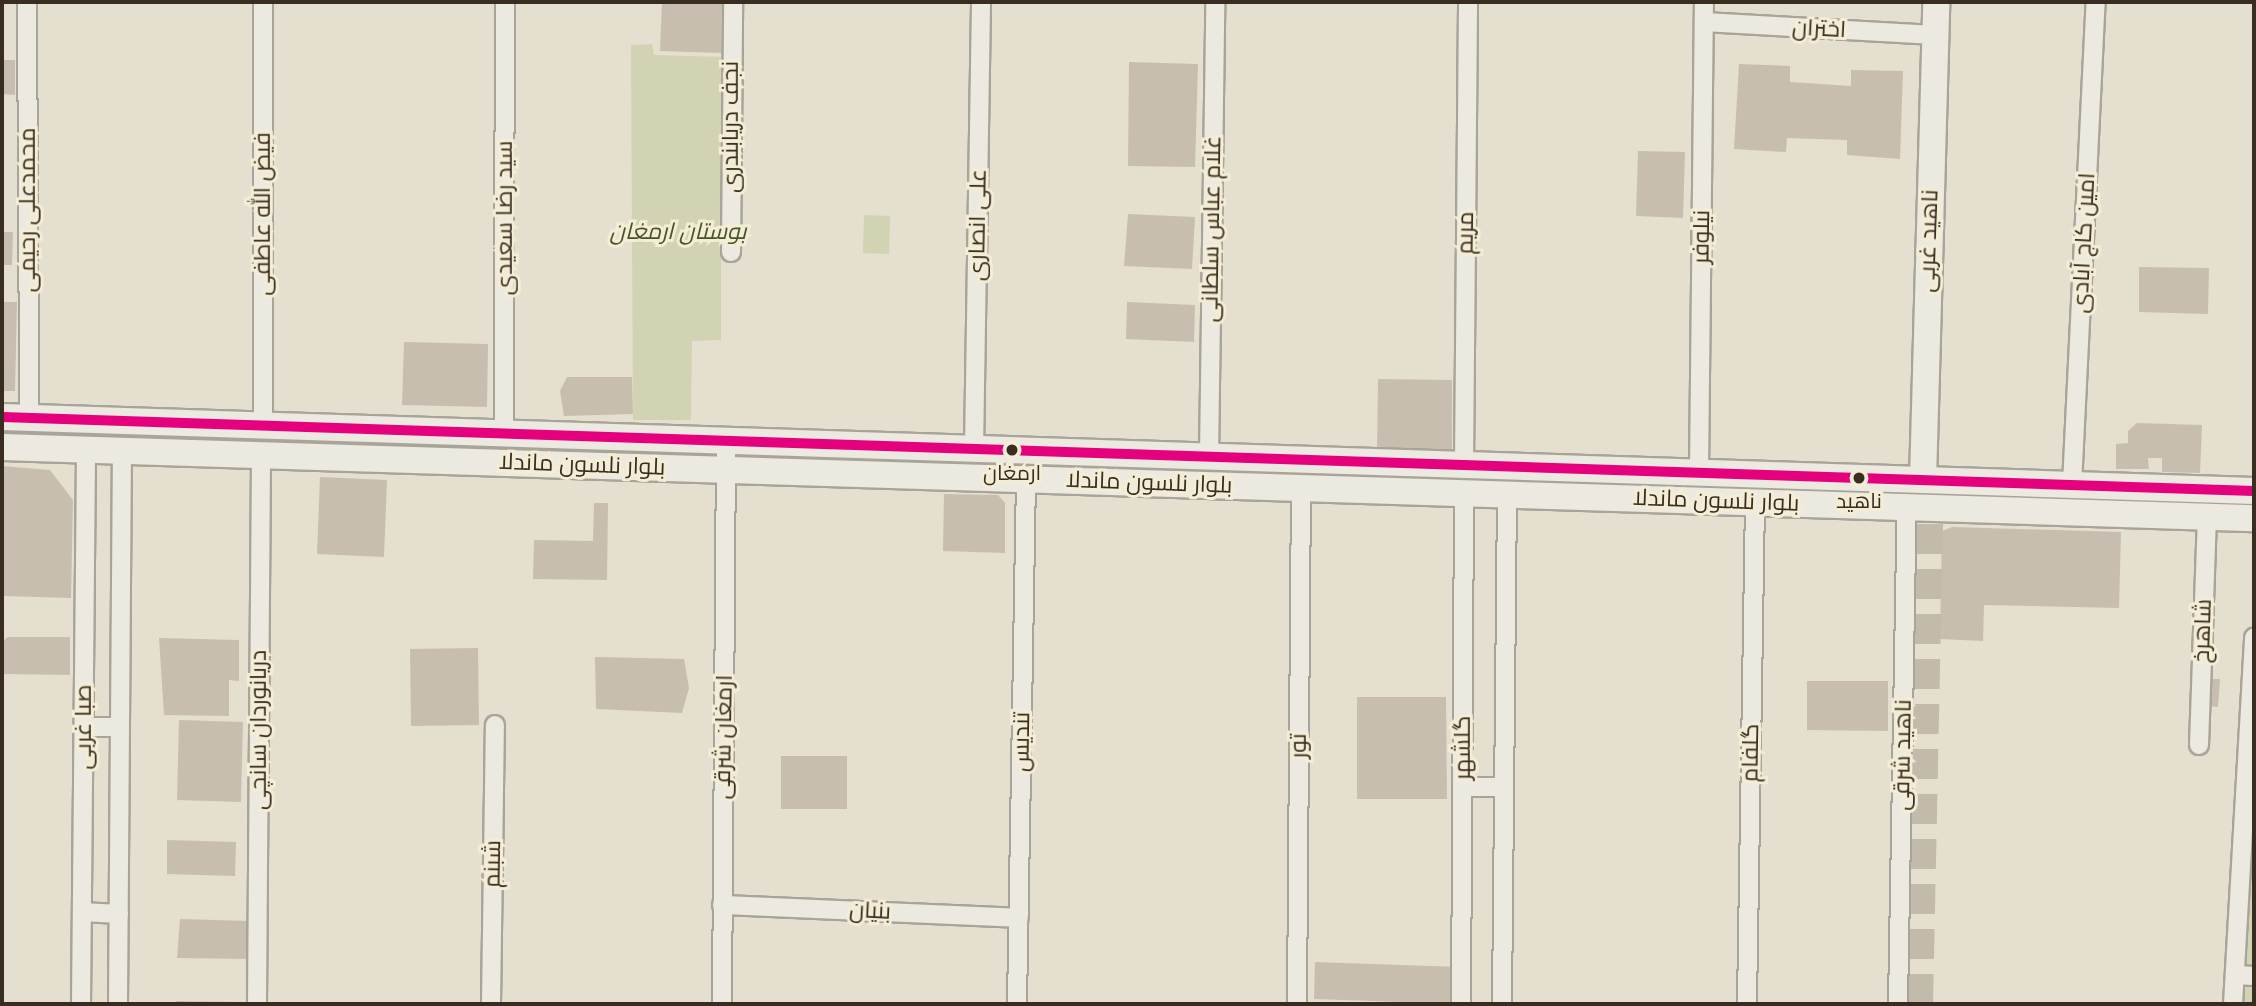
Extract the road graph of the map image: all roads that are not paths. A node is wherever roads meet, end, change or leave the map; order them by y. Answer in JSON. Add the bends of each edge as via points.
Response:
{"nodes":[{"id":1,"x":27,"y":2,"type":"edge"},
{"id":2,"x":263,"y":2,"type":"edge"},
{"id":3,"x":505,"y":2,"type":"edge"},
{"id":4,"x":733,"y":2,"type":"edge"},
{"id":5,"x":981,"y":2,"type":"edge"},
{"id":6,"x":1215,"y":2,"type":"edge"},
{"id":7,"x":1468,"y":2,"type":"edge"},
{"id":8,"x":1704,"y":2,"type":"edge"},
{"id":9,"x":1936,"y":2,"type":"edge"},
{"id":10,"x":2096,"y":2,"type":"edge"},
{"id":11,"x":1704,"y":22,"type":"junction"},
{"id":12,"x":1935,"y":35,"type":"junction"},
{"id":13,"x":731,"y":252,"type":"dead end"},
{"id":14,"x":2,"y":417,"type":"edge"},
{"id":15,"x":29,"y":418,"type":"junction"},
{"id":16,"x":263,"y":426,"type":"junction"},
{"id":17,"x":504,"y":434,"type":"junction"},
{"id":18,"x":726,"y":441,"type":"junction"},
{"id":19,"x":2,"y":447,"type":"edge"},
{"id":20,"x":86,"y":449,"type":"junction"},
{"id":21,"x":974,"y":449,"type":"junction"},
{"id":22,"x":122,"y":450,"type":"junction"},
{"id":23,"x":261,"y":455,"type":"junction"},
{"id":24,"x":1209,"y":457,"type":"junction"},
{"id":25,"x":1464,"y":465,"type":"junction"},
{"id":26,"x":726,"y":469,"type":"junction"},
{"id":27,"x":1699,"y":473,"type":"junction"},
{"id":28,"x":1026,"y":479,"type":"junction"},
{"id":29,"x":1923,"y":480,"type":"junction"},
{"id":30,"x":2072,"y":485,"type":"junction"},
{"id":31,"x":1301,"y":488,"type":"junction"},
{"id":32,"x":2254,"y":491,"type":"edge"},
{"id":33,"x":1464,"y":493,"type":"junction"},
{"id":34,"x":1507,"y":494,"type":"junction"},
{"id":35,"x":1755,"y":502,"type":"junction"},
{"id":36,"x":1907,"y":507,"type":"junction"},
{"id":37,"x":2207,"y":516,"type":"junction"},
{"id":38,"x":2254,"y":518,"type":"edge"},
{"id":39,"x":2254,"y":638,"type":"edge"},
{"id":40,"x":495,"y":725,"type":"dead end"},
{"id":41,"x":83,"y":727,"type":"junction"},
{"id":42,"x":120,"y":727,"type":"junction"},
{"id":43,"x":2199,"y":745,"type":"dead end"},
{"id":44,"x":2251,"y":764,"type":"edge"},
{"id":45,"x":1463,"y":787,"type":"junction"},
{"id":46,"x":1504,"y":787,"type":"junction"},
{"id":47,"x":722,"y":905,"type":"junction"},
{"id":48,"x":82,"y":912,"type":"junction"},
{"id":49,"x":119,"y":914,"type":"junction"},
{"id":50,"x":1018,"y":918,"type":"junction"},
{"id":51,"x":2235,"y":975,"type":"junction"},
{"id":52,"x":2254,"y":976,"type":"edge"},
{"id":53,"x":81,"y":1004,"type":"edge"},
{"id":54,"x":118,"y":1004,"type":"edge"},
{"id":55,"x":257,"y":1004,"type":"edge"},
{"id":56,"x":491,"y":1004,"type":"edge"},
{"id":57,"x":722,"y":1004,"type":"edge"},
{"id":58,"x":1017,"y":1004,"type":"edge"},
{"id":59,"x":1297,"y":1004,"type":"edge"},
{"id":60,"x":1461,"y":1004,"type":"edge"},
{"id":61,"x":1502,"y":1004,"type":"edge"},
{"id":62,"x":1747,"y":1004,"type":"edge"},
{"id":63,"x":1898,"y":1004,"type":"edge"},
{"id":64,"x":2233,"y":1004,"type":"edge"}],
"edges":[{"from":1,"to":15,"type":"street","name":"محمدعلی رحیمی"},
{"from":2,"to":16,"type":"street","name":"فیض الله عاطفی"},
{"from":3,"to":17,"type":"street","name":"سید رضا سعیدی"},
{"from":4,"to":13,"type":"street","name":"نجف دریابندری"},
{"from":5,"to":21,"type":"street","name":"علی انصاری"},
{"from":6,"to":24,"type":"street","name":"غلام عباس سلطانی"},
{"from":7,"to":25,"type":"street","name":"مریم"},
{"from":8,"to":11,"type":"street","name":"نیلوفر"},
{"from":9,"to":12,"type":"main road","name":"ناهید غربی"},
{"from":10,"to":30,"type":"street","name":"امین کاج آبادی"},
{"from":11,"to":12,"type":"street","name":"اختران"},
{"from":11,"to":27,"type":"street","name":"نیلوفر"},
{"from":12,"to":29,"type":"main road","name":"ناهید غربی"},
{"from":14,"to":15,"type":"main road","name":"بلوار نلسون ماندلا"},
{"from":15,"to":16,"type":"main road","name":"بلوار نلسون ماندلا"},
{"from":16,"to":17,"type":"main road","name":"بلوار نلسون ماندلا"},
{"from":17,"to":18,"type":"main road","name":"بلوار نلسون ماندلا"},
{"from":18,"to":21,"type":"main road","name":"بلوار نلسون ماندلا"},
{"from":18,"to":26,"type":"street","name":"ارمغان شرقی"},
{"from":19,"to":20,"type":"main road","name":"بلوار نلسون ماندلا"},
{"from":20,"to":22,"type":"main road","name":"بلوار نلسون ماندلا"},
{"from":20,"to":41,"type":"street","name":"صبا غربی"},
{"from":21,"to":24,"type":"main road","name":"بلوار نلسون ماندلا"},
{"from":22,"to":23,"type":"main road","name":"بلوار نلسون ماندلا"},
{"from":22,"to":42,"type":"street","name":"صبا غربی"},
{"from":23,"to":26,"type":"main road","name":"بلوار نلسون ماندلا"},
{"from":23,"to":55,"type":"street","name":"دریانوردان سانچی"},
{"from":24,"to":25,"type":"main road","name":"بلوار نلسون ماندلا"},
{"from":25,"to":27,"type":"main road","name":"بلوار نلسون ماندلا"},
{"from":26,"to":28,"type":"main road","name":"بلوار نلسون ماندلا"},
{"from":26,"to":47,"type":"street","name":"ارمغان شرقی"},
{"from":27,"to":29,"type":"main road","name":"بلوار نلسون ماندلا"},
{"from":28,"to":31,"type":"main road","name":"بلوار نلسون ماندلا"},
{"from":28,"to":50,"type":"street","name":"تندیس"},
{"from":29,"to":30,"type":"main road","name":"بلوار نلسون ماندلا"},
{"from":30,"to":32,"type":"main road","name":"بلوار نلسون ماندلا"},
{"from":31,"to":33,"type":"main road","name":"بلوار نلسون ماندلا"},
{"from":31,"to":59,"type":"street","name":"تور"},
{"from":33,"to":34,"type":"main road","name":"بلوار نلسون ماندلا"},
{"from":33,"to":45,"type":"street","name":"گلشهر"},
{"from":34,"to":35,"type":"main road","name":"بلوار نلسون ماندلا"},
{"from":34,"to":46,"type":"street","name":"گلشهر"},
{"from":35,"to":36,"type":"main road","name":"بلوار نلسون ماندلا"},
{"from":35,"to":62,"type":"street","name":"گلفام"},
{"from":36,"to":37,"type":"main road","name":"بلوار نلسون ماندلا"},
{"from":36,"to":63,"type":"street","name":"ناهید شرقی"},
{"from":37,"to":38,"type":"main road","name":"بلوار نلسون ماندلا"},
{"from":37,"to":43,"type":"street","name":"شاهرخ"},
{"from":39,"to":44,"type":"street"},
{"from":40,"to":56,"type":"street","name":"شبنم"},
{"from":41,"to":42,"type":"street"},
{"from":41,"to":48,"type":"street","name":"صبا غربی"},
{"from":42,"to":49,"type":"street","name":"صبا غربی"},
{"from":44,"to":51,"type":"street"},
{"from":45,"to":46,"type":"street"},
{"from":45,"to":60,"type":"street","name":"گلشهر"},
{"from":46,"to":61,"type":"street","name":"گلشهر"},
{"from":47,"to":50,"type":"street","name":"بنیان"},
{"from":47,"to":57,"type":"street","name":"ارمغان شرقی"},
{"from":48,"to":49,"type":"street"},
{"from":48,"to":53,"type":"street","name":"صبا غربی"},
{"from":49,"to":54,"type":"street","name":"صبا غربی"},
{"from":50,"to":58,"type":"street","name":"تندیس"},
{"from":51,"to":52,"type":"street"},
{"from":51,"to":64,"type":"street"}]}
